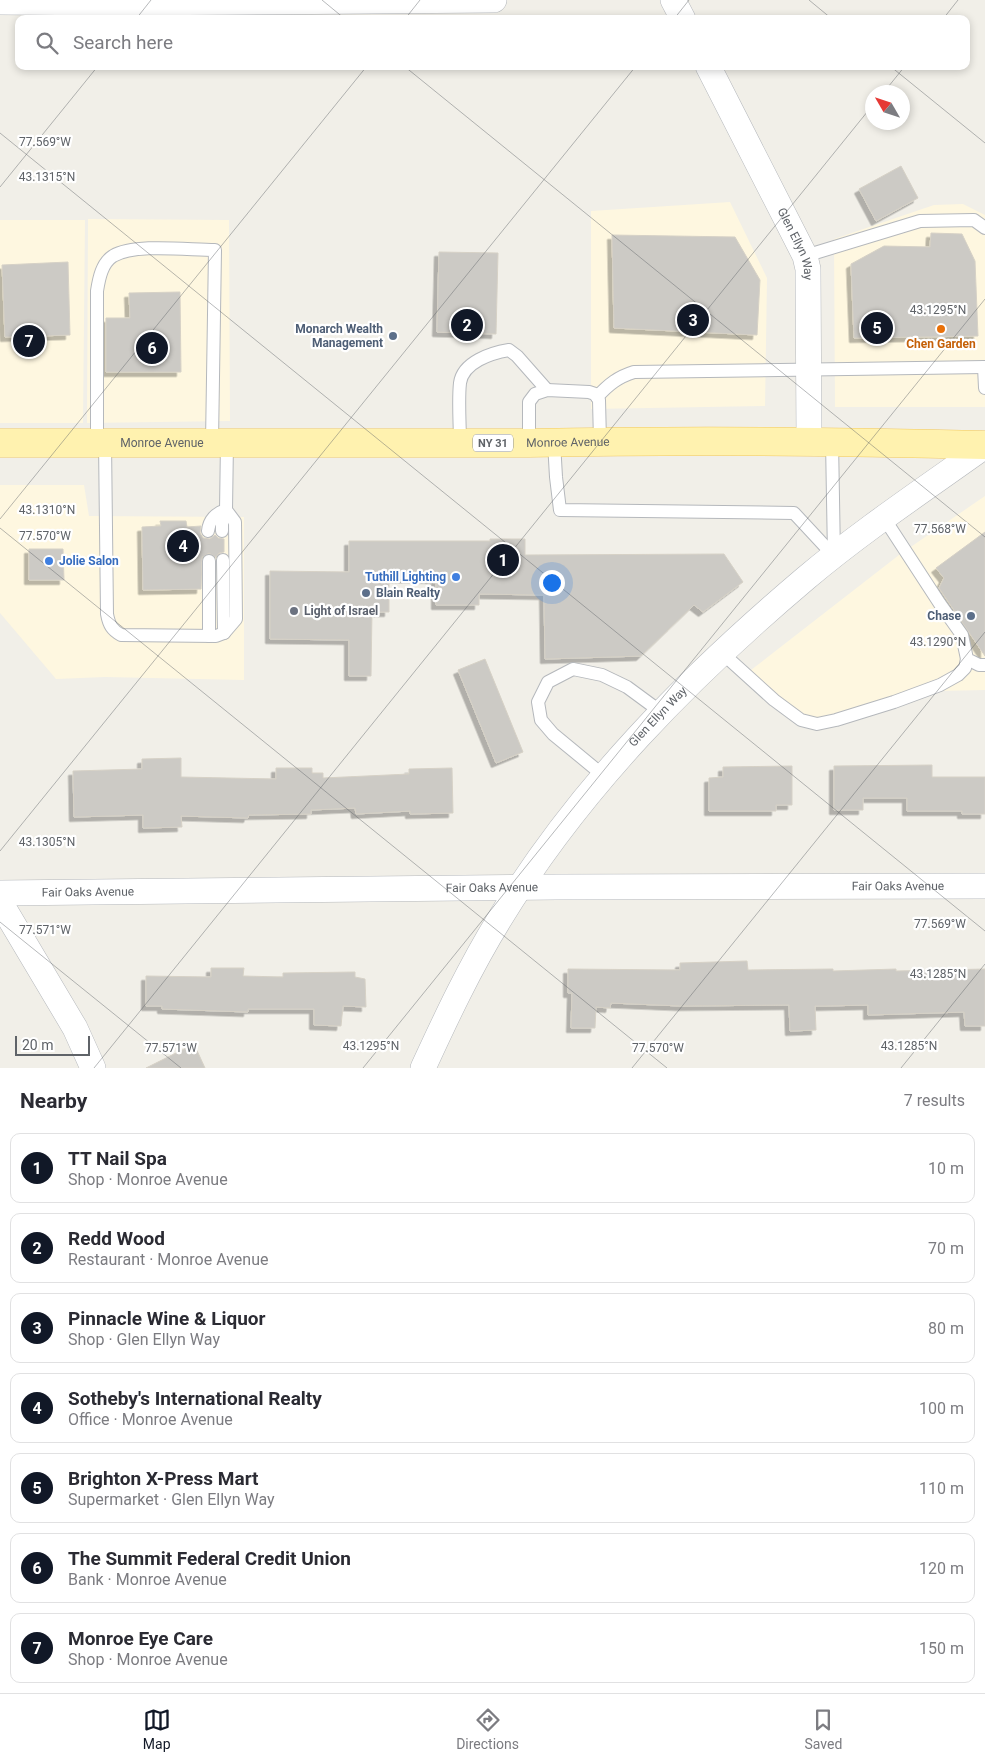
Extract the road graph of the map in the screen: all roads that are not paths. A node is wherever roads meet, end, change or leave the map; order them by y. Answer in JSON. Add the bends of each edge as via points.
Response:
{"nodes":[{"id":1,"x":494,"y":0,"type":"edge"},
{"id":2,"x":673,"y":0,"type":"edge"},
{"id":3,"x":0,"y":2,"type":"edge"},
{"id":4,"x":116,"y":2,"type":"edge"},
{"id":5,"x":681,"y":15,"type":"edge"},
{"id":6,"x":710,"y":70,"type":"edge"},
{"id":7,"x":985,"y":228,"type":"edge"},
{"id":8,"x":805,"y":256,"type":"junction"},
{"id":9,"x":985,"y":367,"type":"edge"},
{"id":10,"x":809,"y":369,"type":"junction"},
{"id":11,"x":985,"y":388,"type":"edge"},
{"id":12,"x":547,"y":390,"type":"junction"},
{"id":13,"x":597,"y":397,"type":"junction"},
{"id":14,"x":600,"y":441,"type":"junction"},
{"id":15,"x":821,"y":441,"type":"junction"},
{"id":16,"x":101,"y":442,"type":"junction"},
{"id":17,"x":219,"y":442,"type":"junction"},
{"id":18,"x":0,"y":443,"type":"edge"},
{"id":19,"x":460,"y":443,"type":"junction"},
{"id":20,"x":542,"y":443,"type":"junction"},
{"id":21,"x":985,"y":446,"type":"edge"},
{"id":22,"x":226,"y":510,"type":"junction"},
{"id":23,"x":884,"y":518,"type":"junction"},
{"id":24,"x":208,"y":531,"type":"dead end"},
{"id":25,"x":222,"y":531,"type":"dead end"},
{"id":26,"x":834,"y":556,"type":"junction"},
{"id":27,"x":208,"y":560,"type":"dead end"},
{"id":28,"x":223,"y":560,"type":"dead end"},
{"id":29,"x":224,"y":633,"type":"junction"},
{"id":30,"x":209,"y":636,"type":"junction"},
{"id":31,"x":721,"y":652,"type":"junction"},
{"id":32,"x":967,"y":660,"type":"junction"},
{"id":33,"x":985,"y":665,"type":"edge"},
{"id":34,"x":661,"y":712,"type":"junction"},
{"id":35,"x":604,"y":776,"type":"junction"},
{"id":36,"x":985,"y":886,"type":"edge"},
{"id":37,"x":520,"y":888,"type":"junction"},
{"id":38,"x":0,"y":893,"type":"edge"},
{"id":39,"x":0,"y":902,"type":"edge"},
{"id":40,"x":93,"y":1068,"type":"edge"},
{"id":41,"x":423,"y":1068,"type":"edge"}],
"edges":[{"from":1,"to":4,"type":"street"},
{"from":2,"to":5,"type":"street"},
{"from":3,"to":4,"type":"street"},
{"from":6,"to":8,"type":"street","name":"Glen Ellyn Way"},
{"from":7,"to":8,"type":"lane","via":[[974,220],[920,221]]},
{"from":8,"to":10,"type":"street","name":"Glen Ellyn Way","via":[[808,269]]},
{"from":9,"to":10,"type":"lane"},
{"from":9,"to":11,"type":"lane"},
{"from":10,"to":13,"type":"lane","via":[[634,372],[609,383]]},
{"from":10,"to":15,"type":"street","name":"Glen Ellyn Way"},
{"from":12,"to":13,"type":"lane","via":[[588,392]]},
{"from":12,"to":19,"type":"lane","via":[[509,350],[478,359],[460,382]]},
{"from":12,"to":20,"type":"lane","via":[[535,394],[529,402]]},
{"from":13,"to":14,"type":"lane"},
{"from":14,"to":15,"type":"main road","name":"Monroe Avenue","number":"NY 31"},
{"from":14,"to":20,"type":"main road","name":"Monroe Avenue","number":"NY 31"},
{"from":15,"to":21,"type":"main road","name":"Monroe Avenue","number":"NY 31"},
{"from":15,"to":26,"type":"lane"},
{"from":16,"to":17,"type":"main road","name":"Monroe Avenue","number":"NY 31"},
{"from":16,"to":17,"type":"lane","via":[[97,291],[100,272],[112,257],[132,249],[215,250]]},
{"from":16,"to":18,"type":"main road","name":"Monroe Avenue","number":"NY 31"},
{"from":16,"to":30,"type":"lane","via":[[109,623],[121,635]]},
{"from":17,"to":19,"type":"main road","name":"Monroe Avenue","number":"NY 31"},
{"from":17,"to":22,"type":"lane"},
{"from":19,"to":20,"type":"main road","name":"Monroe Avenue","number":"NY 31"},
{"from":20,"to":26,"type":"lane","via":[[556,477],[560,510],[794,514]]},
{"from":21,"to":23,"type":"street","name":"Glen Ellyn Way"},
{"from":22,"to":24,"type":"lane","via":[[212,518]]},
{"from":22,"to":25,"type":"lane"},
{"from":22,"to":29,"type":"lane","via":[[235,522],[236,619]]},
{"from":23,"to":26,"type":"street","name":"Glen Ellyn Way"},
{"from":23,"to":32,"type":"lane","via":[[962,636]]},
{"from":26,"to":31,"type":"street","name":"Glen Ellyn Way"},
{"from":27,"to":30,"type":"lane"},
{"from":28,"to":29,"type":"lane"},
{"from":29,"to":30,"type":"lane"},
{"from":31,"to":32,"type":"lane","via":[[774,700],[801,720],[817,724],[940,685],[958,675]]},
{"from":31,"to":34,"type":"street","name":"Glen Ellyn Way"},
{"from":32,"to":33,"type":"lane","via":[[979,666]]},
{"from":34,"to":35,"type":"street","name":"Glen Ellyn Way"},
{"from":34,"to":35,"type":"lane","via":[[627,687],[602,675],[572,669],[548,682],[538,702],[541,720]]},
{"from":35,"to":37,"type":"street","name":"Glen Ellyn Way"},
{"from":36,"to":37,"type":"street","name":"Fair Oaks Avenue"},
{"from":37,"to":38,"type":"street","name":"Fair Oaks Avenue"},
{"from":37,"to":41,"type":"street","name":"Glen Ellyn Way","via":[[478,954]]},
{"from":39,"to":40,"type":"street","via":[[75,1028]]}]}
